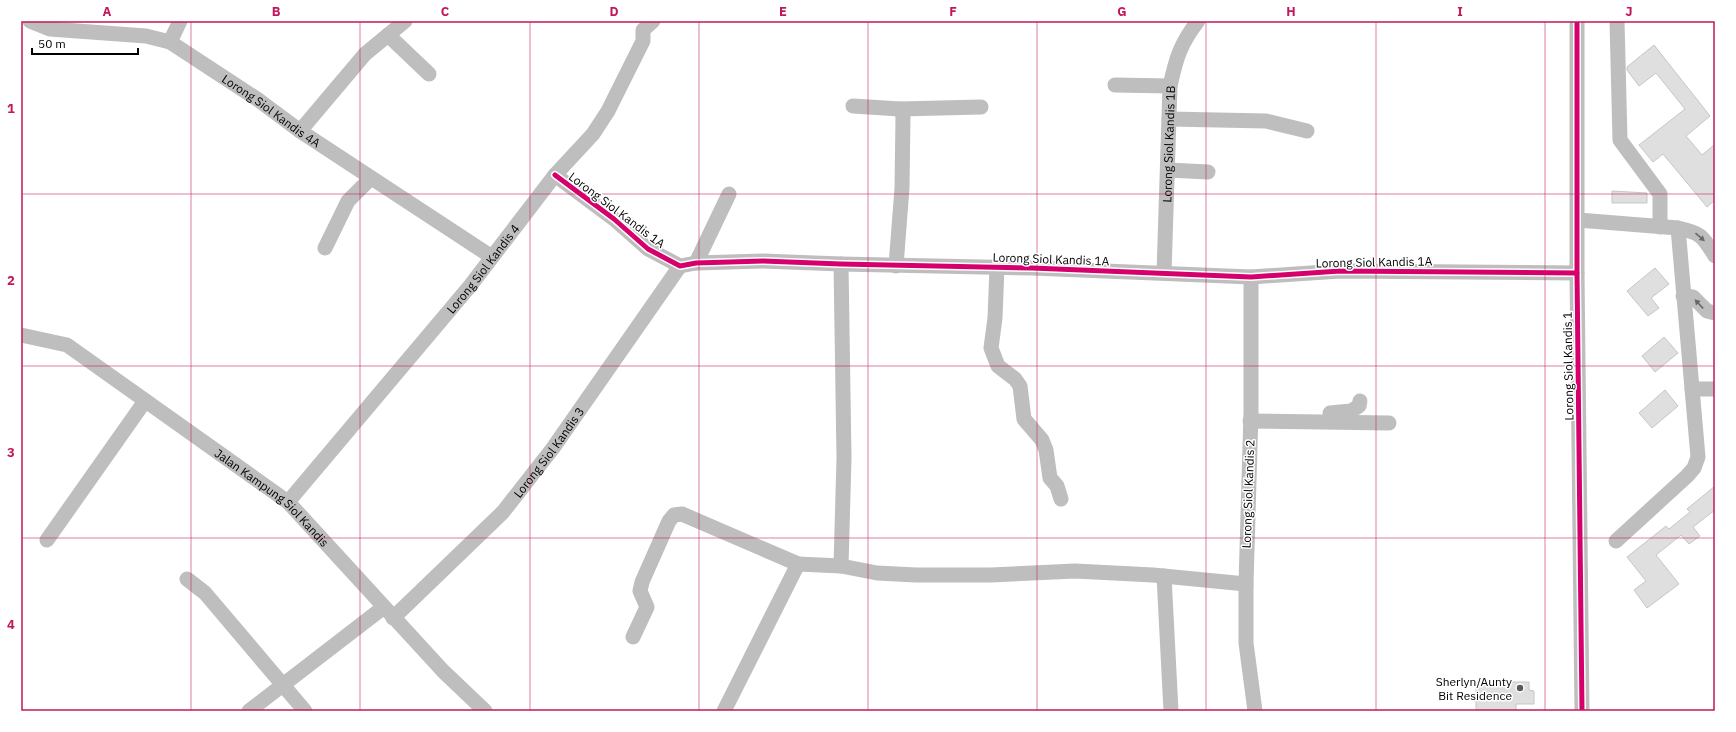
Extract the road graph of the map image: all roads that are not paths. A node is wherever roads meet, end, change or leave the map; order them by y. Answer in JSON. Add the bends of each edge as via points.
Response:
{"nodes":[{"id":1,"x":30,"y":21,"type":"edge"},
{"id":2,"x":180,"y":21,"type":"edge"},
{"id":3,"x":406,"y":21,"type":"edge"},
{"id":4,"x":1198,"y":21,"type":"edge"},
{"id":5,"x":1577,"y":21,"type":"edge"},
{"id":6,"x":1617,"y":21,"type":"edge"},
{"id":7,"x":643,"y":24,"type":"edge"},
{"id":8,"x":75,"y":26,"type":"edge"},
{"id":9,"x":388,"y":35,"type":"junction"},
{"id":10,"x":170,"y":42,"type":"junction"},
{"id":11,"x":429,"y":74,"type":"dead end"},
{"id":12,"x":1115,"y":85,"type":"dead end"},
{"id":13,"x":1170,"y":86,"type":"junction"},
{"id":14,"x":853,"y":106,"type":"dead end"},
{"id":15,"x":981,"y":107,"type":"dead end"},
{"id":16,"x":900,"y":109,"type":"junction"},
{"id":17,"x":1169,"y":119,"type":"junction"},
{"id":18,"x":300,"y":131,"type":"junction"},
{"id":19,"x":1307,"y":131,"type":"dead end"},
{"id":20,"x":1168,"y":170,"type":"junction"},
{"id":21,"x":1208,"y":172,"type":"dead end"},
{"id":22,"x":555,"y":175,"type":"junction"},
{"id":23,"x":371,"y":178,"type":"junction"},
{"id":24,"x":729,"y":194,"type":"dead end"},
{"id":25,"x":1578,"y":220,"type":"junction"},
{"id":26,"x":1660,"y":227,"type":"junction"},
{"id":27,"x":1678,"y":228,"type":"junction"},
{"id":28,"x":324,"y":248,"type":"dead end"},
{"id":29,"x":1715,"y":256,"type":"edge"},
{"id":30,"x":492,"y":257,"type":"junction"},
{"id":31,"x":696,"y":264,"type":"junction"},
{"id":32,"x":841,"y":264,"type":"junction"},
{"id":33,"x":680,"y":266,"type":"junction"},
{"id":34,"x":896,"y":266,"type":"junction"},
{"id":35,"x":997,"y":267,"type":"junction"},
{"id":36,"x":1164,"y":273,"type":"junction"},
{"id":37,"x":1577,"y":273,"type":"junction"},
{"id":38,"x":1251,"y":277,"type":"junction"},
{"id":39,"x":1683,"y":296,"type":"junction"},
{"id":40,"x":1715,"y":313,"type":"edge"},
{"id":41,"x":21,"y":335,"type":"edge"},
{"id":42,"x":1692,"y":389,"type":"junction"},
{"id":43,"x":1715,"y":389,"type":"edge"},
{"id":44,"x":145,"y":401,"type":"junction"},
{"id":45,"x":1360,"y":401,"type":"dead end"},
{"id":46,"x":1251,"y":416,"type":"junction"},
{"id":47,"x":1389,"y":423,"type":"dead end"},
{"id":48,"x":1061,"y":499,"type":"dead end"},
{"id":49,"x":288,"y":502,"type":"junction"},
{"id":50,"x":47,"y":540,"type":"dead end"},
{"id":51,"x":1616,"y":541,"type":"dead end"},
{"id":52,"x":798,"y":564,"type":"junction"},
{"id":53,"x":842,"y":566,"type":"junction"},
{"id":54,"x":1164,"y":576,"type":"junction"},
{"id":55,"x":187,"y":579,"type":"dead end"},
{"id":56,"x":1246,"y":584,"type":"junction"},
{"id":57,"x":388,"y":612,"type":"junction"},
{"id":58,"x":633,"y":638,"type":"dead end"},
{"id":59,"x":283,"y":684,"type":"junction"},
{"id":60,"x":477,"y":709,"type":"edge"},
{"id":61,"x":249,"y":711,"type":"edge"},
{"id":62,"x":305,"y":711,"type":"edge"},
{"id":63,"x":724,"y":711,"type":"edge"},
{"id":64,"x":1171,"y":711,"type":"edge"},
{"id":65,"x":1255,"y":711,"type":"edge"},
{"id":66,"x":1582,"y":711,"type":"edge"}],
"edges":[{"from":1,"to":8,"type":"street","name":"Lorong Siol Kandis 4A","via":[[50,29]]},
{"from":2,"to":10,"type":"street"},
{"from":3,"to":9,"type":"street"},
{"from":4,"to":13,"type":"street","name":"Lorong Siol Kandis 1B","via":[[1186,37],[1176,58]]},
{"from":5,"to":25,"type":"street","name":"Lorong Siol Kandis 1"},
{"from":6,"to":26,"type":"street","via":[[1620,140],[1660,194]]},
{"from":7,"to":22,"type":"street","name":"Lorong Siol Kandis 4","via":[[643,41],[602,120],[593,134]]},
{"from":8,"to":10,"type":"street","name":"Lorong Siol Kandis 4A"},
{"from":9,"to":11,"type":"street"},
{"from":9,"to":18,"type":"street","via":[[365,54]]},
{"from":10,"to":18,"type":"street","name":"Lorong Siol Kandis 4A","via":[[257,99]]},
{"from":12,"to":13,"type":"street"},
{"from":13,"to":17,"type":"street","name":"Lorong Siol Kandis 1B"},
{"from":14,"to":16,"type":"street"},
{"from":15,"to":16,"type":"street"},
{"from":16,"to":34,"type":"street","via":[[903,116],[902,188]]},
{"from":17,"to":19,"type":"street","via":[[1266,121]]},
{"from":17,"to":20,"type":"street","name":"Lorong Siol Kandis 1B"},
{"from":18,"to":23,"type":"street","name":"Lorong Siol Kandis 4A"},
{"from":20,"to":21,"type":"street"},
{"from":20,"to":36,"type":"street","name":"Lorong Siol Kandis 1B"},
{"from":22,"to":30,"type":"street","name":"Lorong Siol Kandis 4"},
{"from":22,"to":33,"type":"street","name":"Lorong Siol Kandis 1A","via":[[614,219],[648,249]]},
{"from":23,"to":28,"type":"street","via":[[348,201]]},
{"from":23,"to":30,"type":"street","name":"Lorong Siol Kandis 4A"},
{"from":24,"to":31,"type":"street"},
{"from":25,"to":26,"type":"street"},
{"from":25,"to":37,"type":"street","name":"Lorong Siol Kandis 1"},
{"from":26,"to":27,"type":"street"},
{"from":27,"to":29,"type":"street","one_way":true,"via":[[1693,231],[1703,237]]},
{"from":27,"to":39,"type":"street"},
{"from":30,"to":49,"type":"street","name":"Lorong Siol Kandis 4"},
{"from":31,"to":32,"type":"street","name":"Lorong Siol Kandis 1A","via":[[763,261]]},
{"from":31,"to":33,"type":"street","name":"Lorong Siol Kandis 1A"},
{"from":32,"to":34,"type":"street","name":"Lorong Siol Kandis 1A"},
{"from":32,"to":53,"type":"street","via":[[844,458]]},
{"from":33,"to":57,"type":"street","name":"Lorong Siol Kandis 3","via":[[553,448],[503,512]]},
{"from":34,"to":35,"type":"street","name":"Lorong Siol Kandis 1A"},
{"from":35,"to":36,"type":"street","name":"Lorong Siol Kandis 1A"},
{"from":35,"to":48,"type":"street","via":[[991,348],[998,366],[1020,386],[1024,420],[1042,440],[1050,478],[1057,486]]},
{"from":36,"to":38,"type":"street","name":"Lorong Siol Kandis 1A"},
{"from":37,"to":38,"type":"street","name":"Lorong Siol Kandis 1A","via":[[1340,271]]},
{"from":37,"to":66,"type":"street","name":"Lorong Siol Kandis 1"},
{"from":38,"to":46,"type":"street","name":"Lorong Siol Kandis 2"},
{"from":40,"to":39,"type":"street","one_way":true,"via":[[1707,311],[1693,297]]},
{"from":39,"to":42,"type":"street"},
{"from":41,"to":44,"type":"street","name":"Jalan Kampung Siol Kandis","via":[[67,345]]},
{"from":42,"to":43,"type":"street"},
{"from":42,"to":51,"type":"street","via":[[1698,458],[1694,468]]},
{"from":44,"to":49,"type":"street","name":"Jalan Kampung Siol Kandis"},
{"from":44,"to":50,"type":"street"},
{"from":45,"to":46,"type":"street","via":[[1356,409],[1344,413]]},
{"from":46,"to":47,"type":"street"},
{"from":46,"to":56,"type":"street","name":"Lorong Siol Kandis 2"},
{"from":49,"to":57,"type":"street","name":"Jalan Kampung Siol Kandis"},
{"from":52,"to":53,"type":"street"},
{"from":52,"to":58,"type":"street","via":[[682,514],[674,515],[642,582],[640,591],[647,607]]},
{"from":52,"to":63,"type":"street"},
{"from":53,"to":54,"type":"street","via":[[877,573],[916,575],[1075,571]]},
{"from":54,"to":56,"type":"street"},
{"from":54,"to":64,"type":"street"},
{"from":55,"to":59,"type":"street","via":[[205,593]]},
{"from":56,"to":65,"type":"street","name":"Lorong Siol Kandis 2","via":[[1246,644]]},
{"from":57,"to":59,"type":"street","name":"Lorong Siol Kandis 3"},
{"from":57,"to":60,"type":"street","name":"Jalan Kampung Siol Kandis"},
{"from":59,"to":61,"type":"street","name":"Lorong Siol Kandis 3"},
{"from":59,"to":62,"type":"street"}]}
